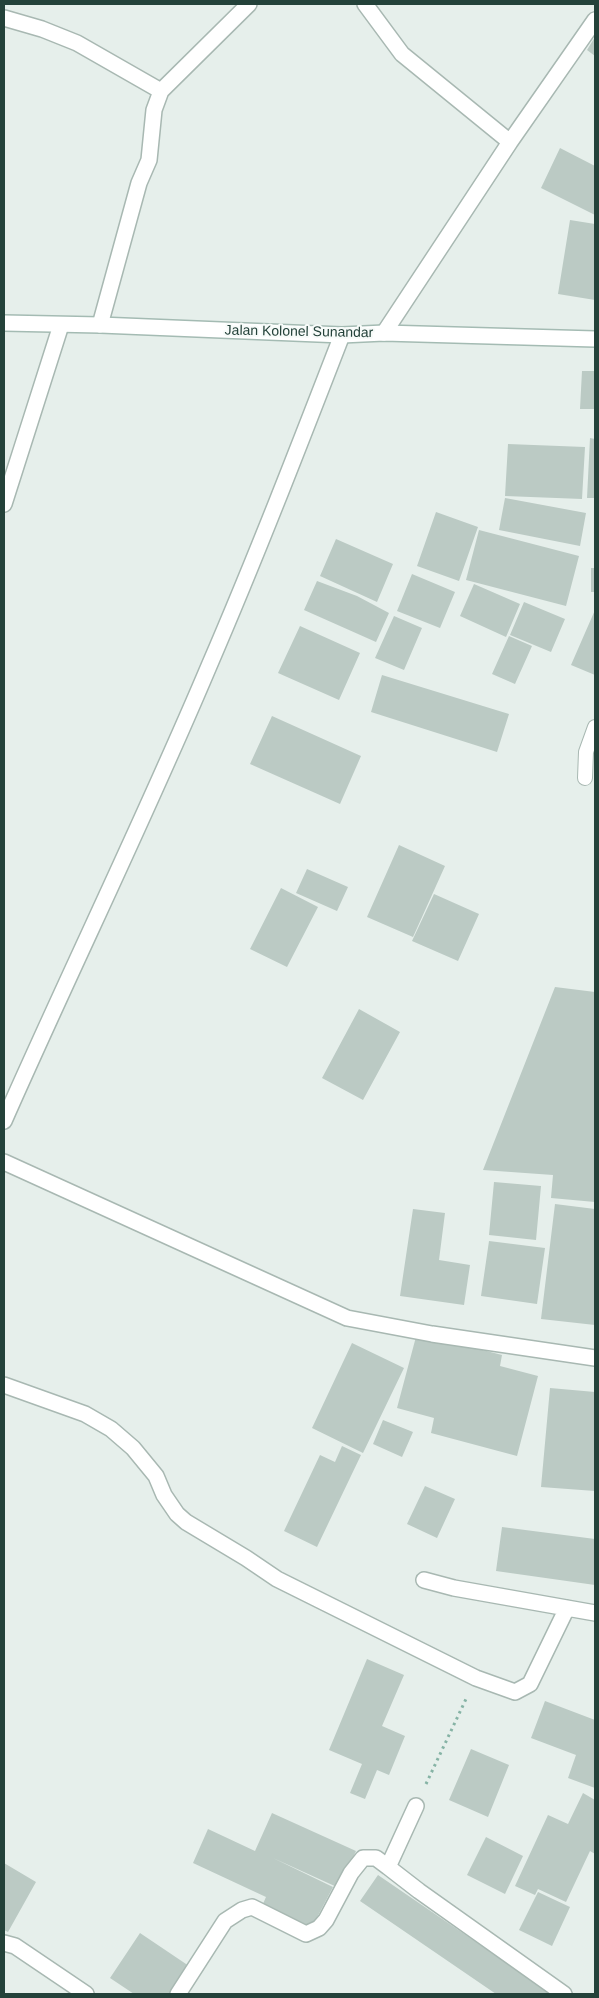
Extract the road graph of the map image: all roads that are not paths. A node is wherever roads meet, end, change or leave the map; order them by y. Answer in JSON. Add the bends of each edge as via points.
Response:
{"nodes":[{"id":1,"x":250,"y":4,"type":"edge"},
{"id":2,"x":365,"y":4,"type":"edge"},
{"id":3,"x":4,"y":18,"type":"edge"},
{"id":4,"x":595,"y":20,"type":"edge"},
{"id":5,"x":161,"y":91,"type":"junction"},
{"id":6,"x":510,"y":142,"type":"junction"},
{"id":7,"x":4,"y":323,"type":"edge"},
{"id":8,"x":61,"y":325,"type":"junction"},
{"id":9,"x":100,"y":325,"type":"junction"},
{"id":10,"x":384,"y":333,"type":"junction"},
{"id":11,"x":342,"y":335,"type":"junction"},
{"id":12,"x":595,"y":339,"type":"edge"},
{"id":13,"x":4,"y":504,"type":"edge"},
{"id":14,"x":595,"y":727,"type":"edge"},
{"id":15,"x":585,"y":778,"type":"dead end"},
{"id":16,"x":4,"y":1121,"type":"edge"},
{"id":17,"x":4,"y":1162,"type":"edge"},
{"id":18,"x":595,"y":1358,"type":"edge"},
{"id":19,"x":4,"y":1385,"type":"edge"},
{"id":20,"x":424,"y":1580,"type":"dead end"},
{"id":21,"x":567,"y":1608,"type":"junction"},
{"id":22,"x":595,"y":1613,"type":"edge"},
{"id":23,"x":416,"y":1806,"type":"road end"},
{"id":24,"x":388,"y":1867,"type":"junction"},
{"id":25,"x":4,"y":1943,"type":"edge"},
{"id":26,"x":86,"y":1994,"type":"edge"},
{"id":27,"x":178,"y":1994,"type":"edge"},
{"id":28,"x":564,"y":1994,"type":"edge"}],
"edges":[{"from":1,"to":5,"type":"street"},
{"from":2,"to":6,"type":"street","via":[[402,54]]},
{"from":3,"to":5,"type":"street","via":[[77,43]]},
{"from":4,"to":6,"type":"street"},
{"from":5,"to":9,"type":"street","via":[[154,110],[149,160],[139,184]]},
{"from":6,"to":10,"type":"street"},
{"from":7,"to":8,"type":"street","name":"Jalan Kolonel Sunandar"},
{"from":8,"to":9,"type":"street","name":"Jalan Kolonel Sunandar"},
{"from":8,"to":13,"type":"street"},
{"from":9,"to":11,"type":"street","name":"Jalan Kolonel Sunandar"},
{"from":10,"to":11,"type":"street","name":"Jalan Kolonel Sunandar"},
{"from":10,"to":12,"type":"street","name":"Jalan Kolonel Sunandar"},
{"from":11,"to":16,"type":"street","via":[[209,668]]},
{"from":14,"to":15,"type":"lane","via":[[586,752]]},
{"from":17,"to":18,"type":"street","via":[[347,1318]]},
{"from":19,"to":21,"type":"street","via":[[85,1414],[111,1429],[133,1448],[156,1476],[177,1514],[277,1580],[476,1678],[514,1692],[530,1684]]},
{"from":20,"to":21,"type":"street"},
{"from":21,"to":22,"type":"street"},
{"from":23,"to":24,"type":"street"},
{"from":24,"to":27,"type":"street","via":[[376,1858],[363,1858],[351,1873],[326,1920],[319,1928],[306,1934],[252,1907],[242,1910],[225,1921]]},
{"from":24,"to":28,"type":"street"},
{"from":25,"to":26,"type":"street","via":[[16,1946]]}]}
